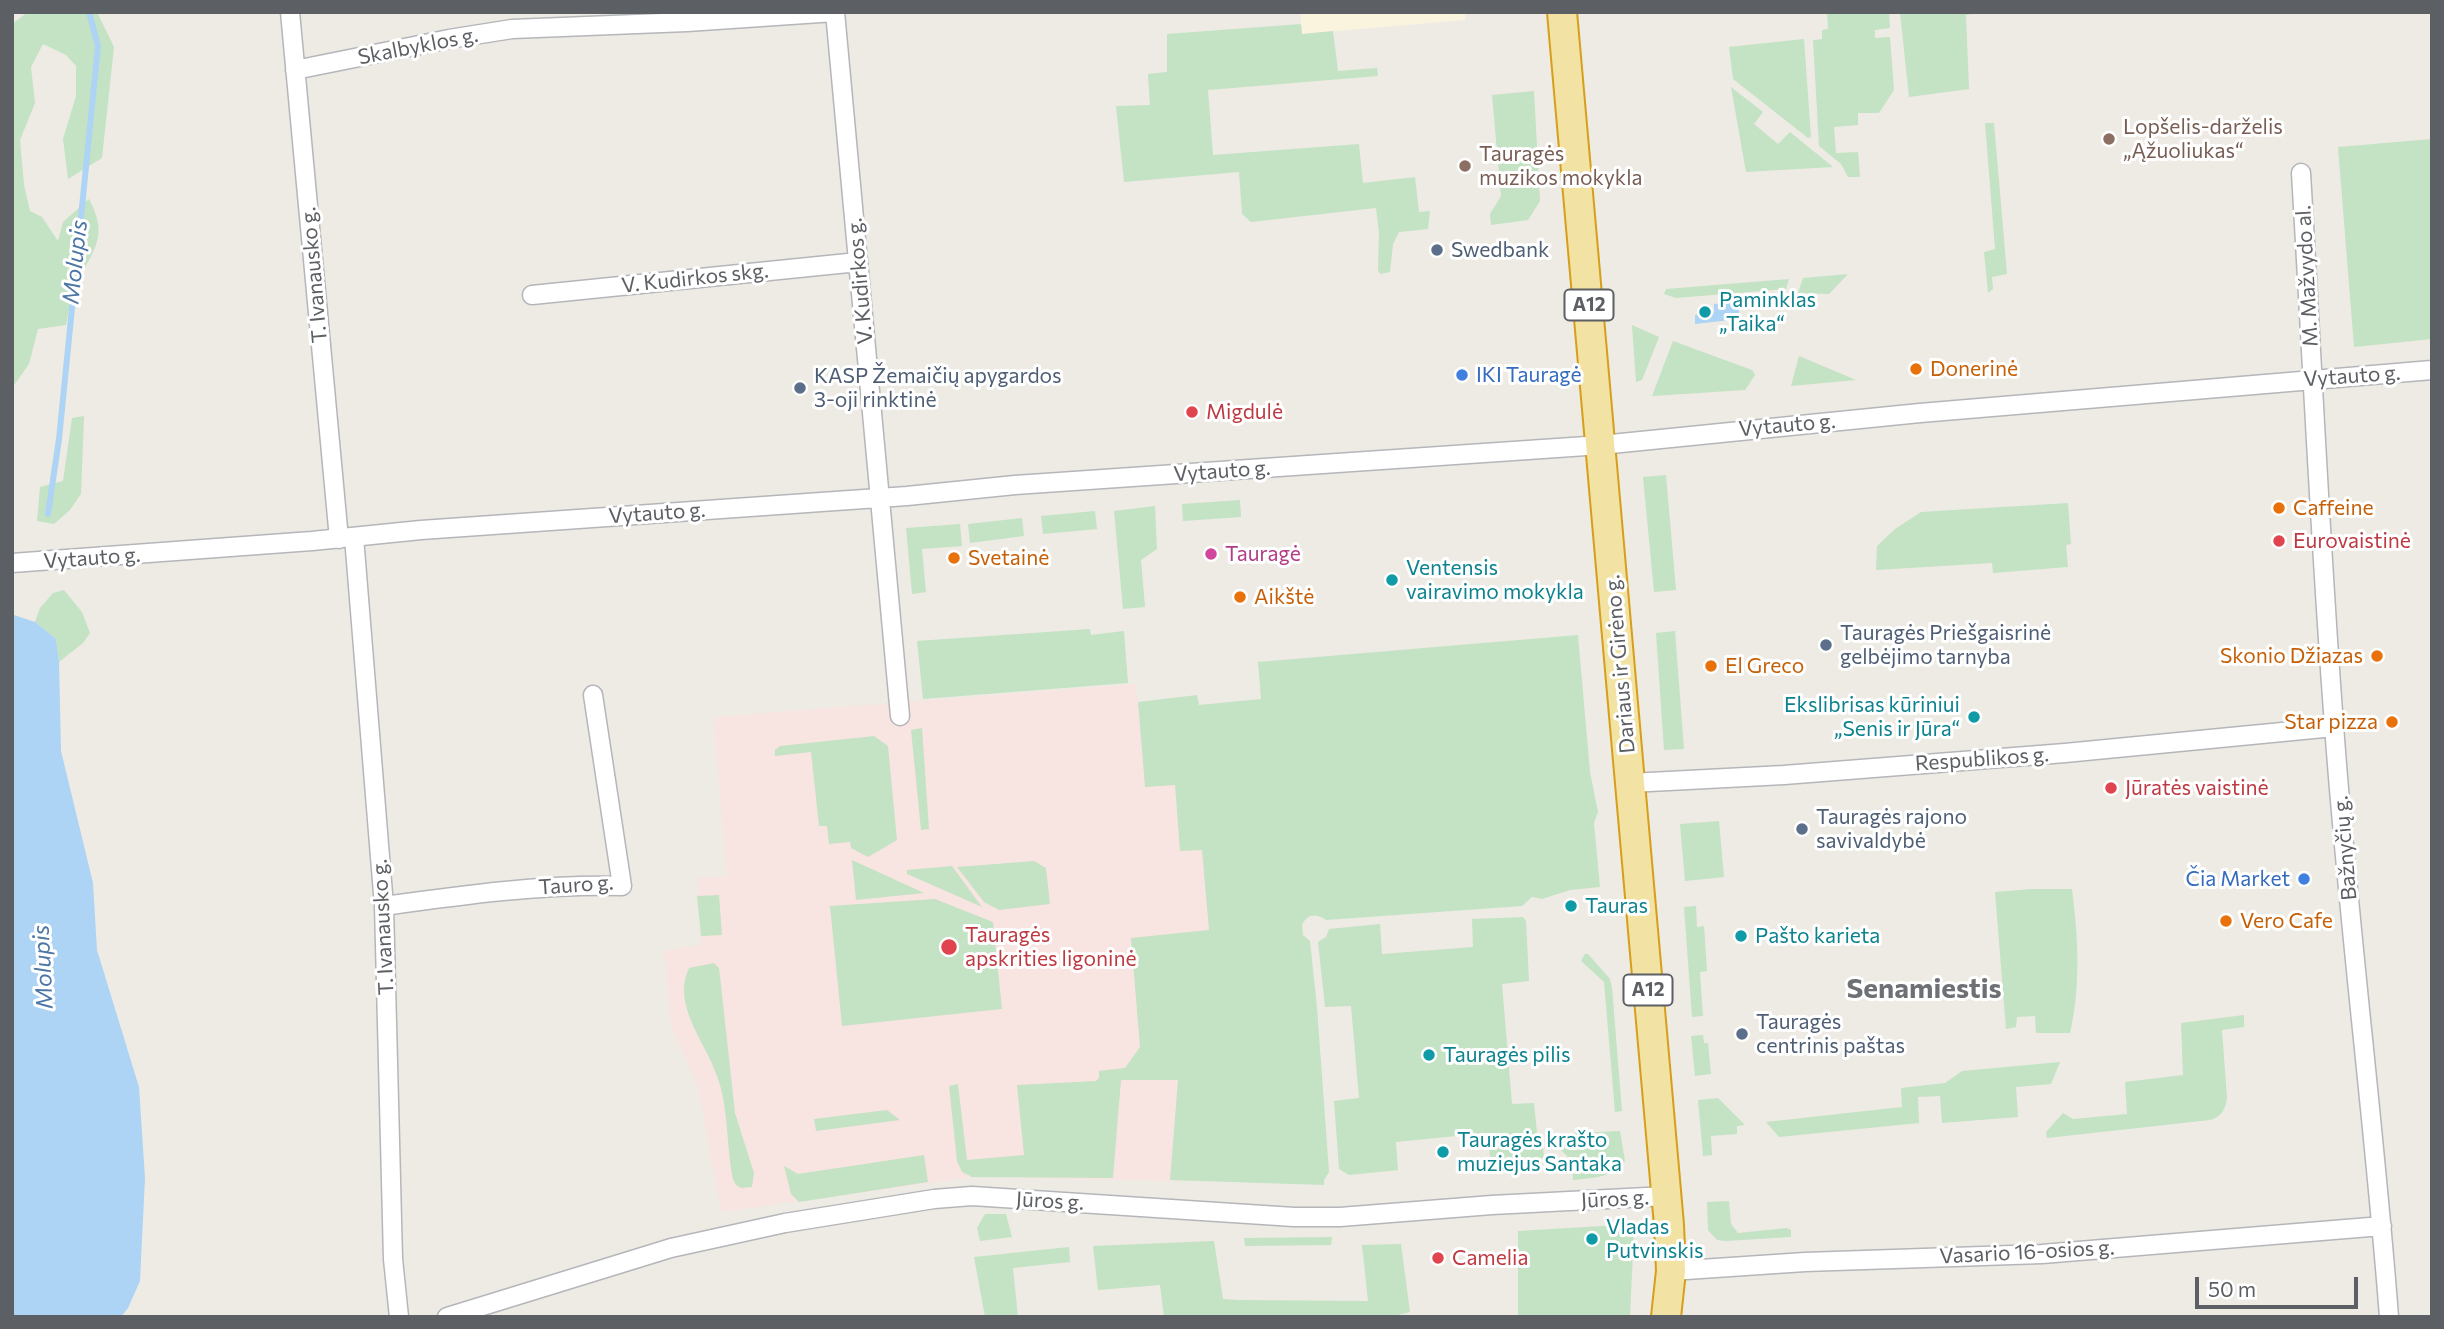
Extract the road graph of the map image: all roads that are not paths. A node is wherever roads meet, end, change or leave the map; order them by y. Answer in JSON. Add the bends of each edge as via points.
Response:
{"nodes":[{"id":1,"x":290,"y":12,"type":"edge"},
{"id":2,"x":835,"y":12,"type":"edge"},
{"id":3,"x":1562,"y":12,"type":"edge"},
{"id":4,"x":295,"y":70,"type":"junction"},
{"id":5,"x":2301,"y":173,"type":"dead end"},
{"id":6,"x":858,"y":262,"type":"junction"},
{"id":7,"x":532,"y":295,"type":"dead end"},
{"id":8,"x":2432,"y":370,"type":"edge"},
{"id":9,"x":2312,"y":379,"type":"junction"},
{"id":10,"x":1601,"y":444,"type":"junction"},
{"id":11,"x":879,"y":498,"type":"junction"},
{"id":12,"x":346,"y":538,"type":"junction"},
{"id":13,"x":12,"y":564,"type":"edge"},
{"id":14,"x":593,"y":695,"type":"dead end"},
{"id":15,"x":900,"y":716,"type":"dead end"},
{"id":16,"x":2334,"y":727,"type":"junction"},
{"id":17,"x":1630,"y":783,"type":"junction"},
{"id":18,"x":384,"y":906,"type":"junction"},
{"id":19,"x":1666,"y":1196,"type":"junction"},
{"id":20,"x":2382,"y":1226,"type":"junction"},
{"id":21,"x":1671,"y":1271,"type":"junction"},
{"id":22,"x":399,"y":1317,"type":"edge"},
{"id":23,"x":447,"y":1317,"type":"edge"},
{"id":24,"x":1666,"y":1317,"type":"edge"},
{"id":25,"x":2389,"y":1317,"type":"edge"}],
"edges":[{"from":1,"to":4,"type":"street","name":"T. Ivanausko g."},
{"from":2,"to":4,"type":"street","name":"Skalbyklos g.","via":[[512,29]]},
{"from":2,"to":6,"type":"street","name":"V. Kudirkos g."},
{"from":3,"to":10,"type":"highway","name":"Dariaus ir Girėno g.","number":"A12"},
{"from":4,"to":12,"type":"street","name":"T. Ivanausko g."},
{"from":5,"to":9,"type":"street","name":"M. Mažvydo al."},
{"from":6,"to":7,"type":"street","name":"V. Kudirkos skg."},
{"from":6,"to":11,"type":"street","name":"V. Kudirkos g."},
{"from":8,"to":9,"type":"street","name":"Vytauto g."},
{"from":9,"to":10,"type":"street","name":"Vytauto g."},
{"from":9,"to":16,"type":"street","name":"Bažnyčių g."},
{"from":10,"to":11,"type":"street","name":"Vytauto g."},
{"from":10,"to":17,"type":"highway","name":"Dariaus ir Girėno g.","number":"A12"},
{"from":11,"to":12,"type":"street","name":"Vytauto g."},
{"from":11,"to":15,"type":"street","name":"V. Kudirkos g."},
{"from":12,"to":13,"type":"street","name":"Vytauto g."},
{"from":12,"to":18,"type":"street","name":"T. Ivanausko g."},
{"from":14,"to":18,"type":"street","name":"Tauro g.","via":[[622,886],[469,894]]},
{"from":16,"to":17,"type":"street","name":"Respublikos g.","via":[[2066,753]]},
{"from":16,"to":20,"type":"street","name":"Bažnyčių g."},
{"from":17,"to":19,"type":"highway","name":"Dariaus ir Girėno g.","number":"A12"},
{"from":18,"to":22,"type":"street","name":"T. Ivanausko g.","via":[[393,1259]]},
{"from":19,"to":21,"type":"highway","name":"Dariaus ir Girėno g.","number":"A12"},
{"from":19,"to":23,"type":"street","name":"Jūros g.","via":[[1340,1217],[972,1196],[933,1199],[785,1223],[671,1248]]},
{"from":20,"to":21,"type":"street","name":"Vasario 16-osios g.","via":[[2042,1254]]},
{"from":20,"to":25,"type":"street","name":"Bažnyčių g."},
{"from":21,"to":24,"type":"highway","name":"Dariaus ir Girėno g.","number":"A12"}]}
